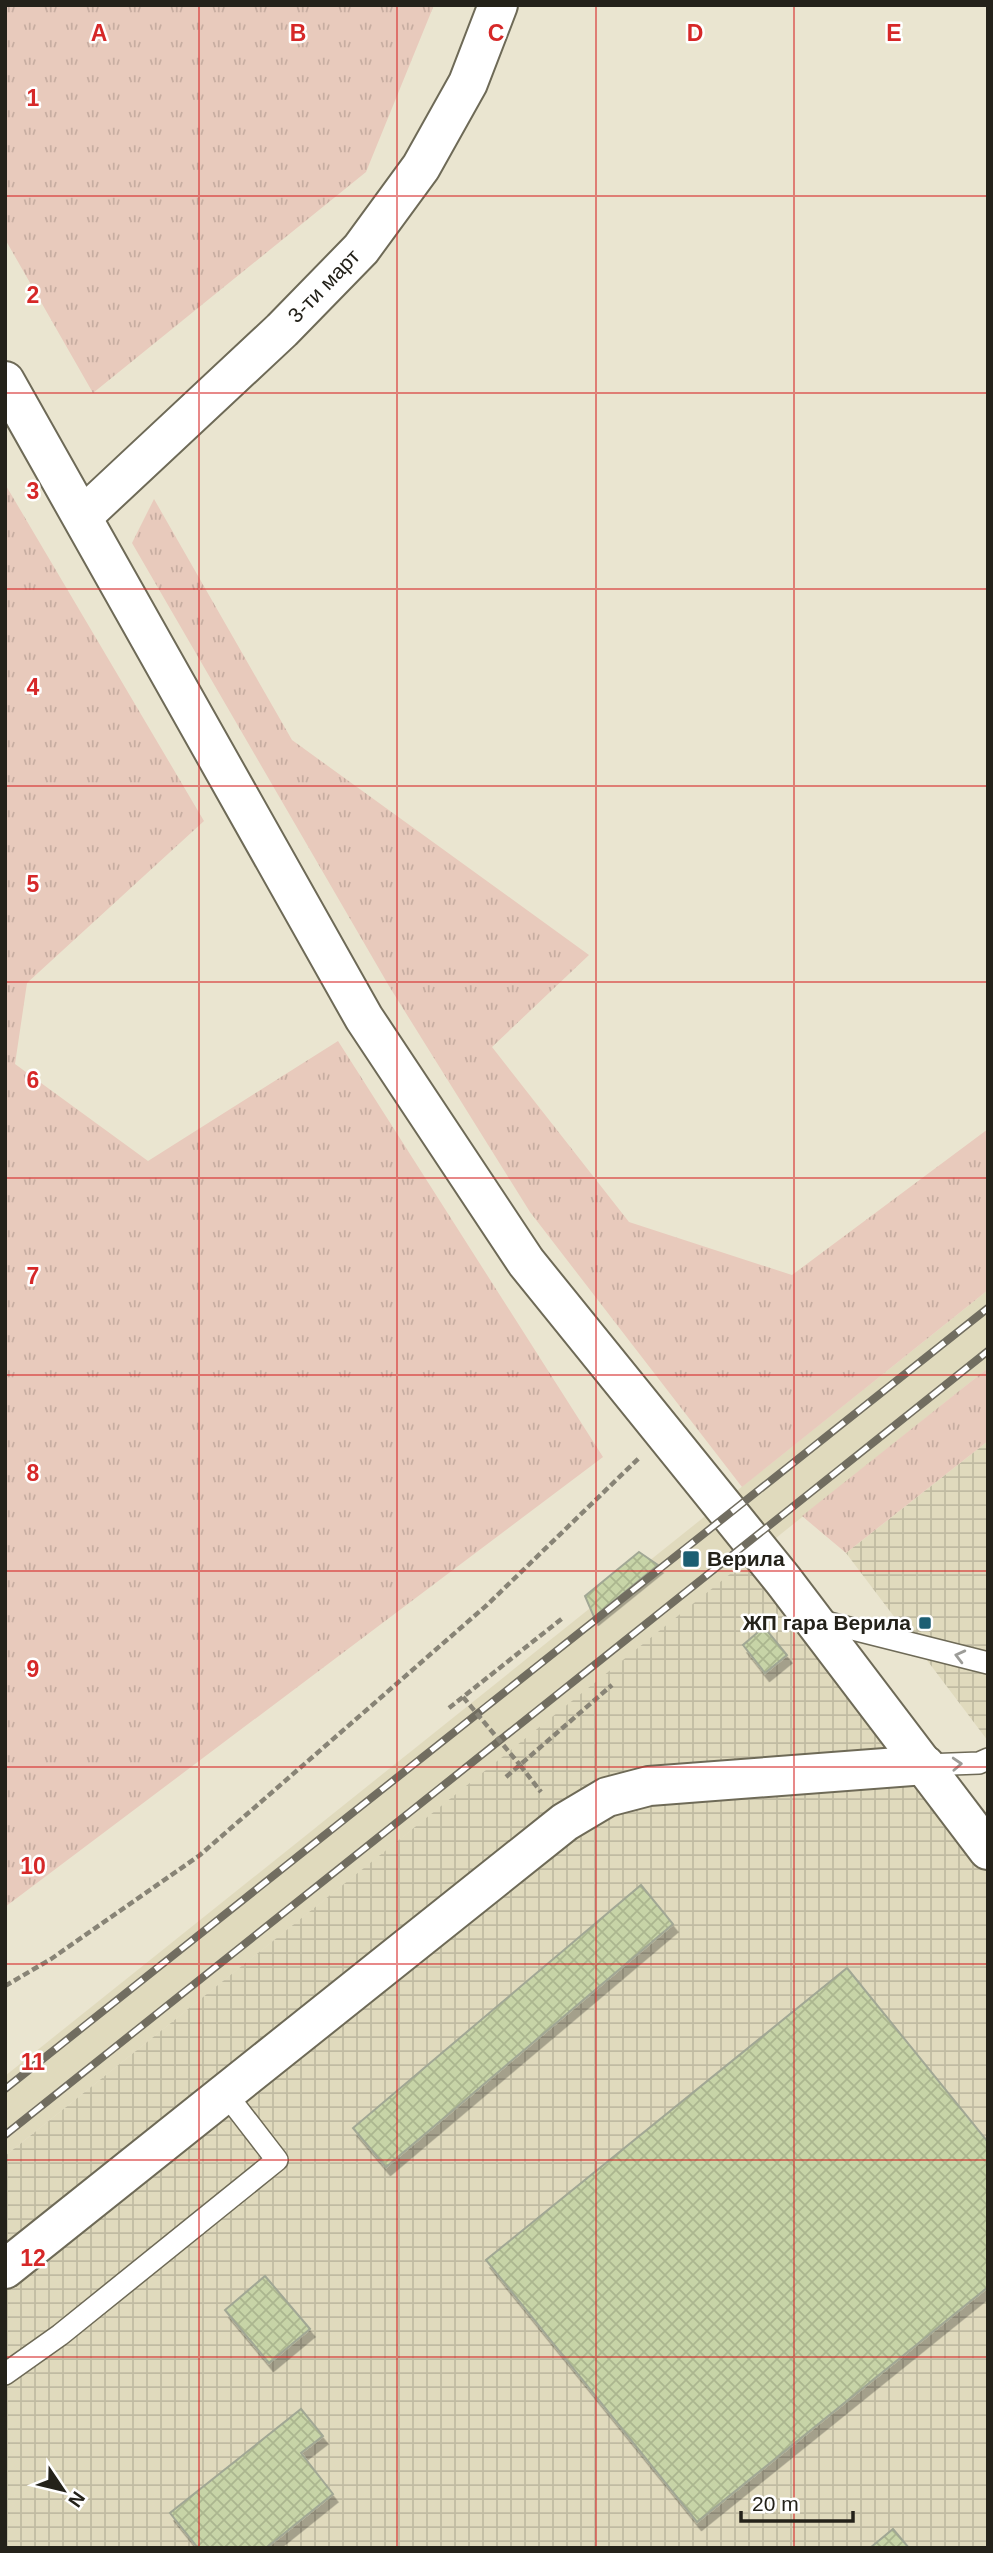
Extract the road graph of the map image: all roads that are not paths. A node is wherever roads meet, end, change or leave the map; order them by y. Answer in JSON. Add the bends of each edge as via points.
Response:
{"nodes":[{"id":1,"x":498,"y":5,"type":"edge"},
{"id":2,"x":5,"y":381,"type":"edge"},
{"id":3,"x":83,"y":516,"type":"junction"},
{"id":4,"x":813,"y":1619,"type":"junction"},
{"id":5,"x":988,"y":1663,"type":"edge"},
{"id":6,"x":988,"y":1759,"type":"edge"},
{"id":7,"x":925,"y":1765,"type":"junction"},
{"id":8,"x":988,"y":1850,"type":"edge"},
{"id":9,"x":226,"y":2094,"type":"junction"},
{"id":10,"x":5,"y":2269,"type":"edge"},
{"id":11,"x":5,"y":2374,"type":"edge"}],
"edges":[{"from":1,"to":3,"type":"street","name":"3-ти март","via":[[468,83],[421,167],[361,249],[282,330]]},
{"from":2,"to":3,"type":"street"},
{"from":3,"to":4,"type":"street","via":[[364,1018],[526,1262]]},
{"from":5,"to":4,"type":"lane","one_way":true},
{"from":4,"to":7,"type":"street"},
{"from":7,"to":6,"type":"lane","one_way":true},
{"from":7,"to":8,"type":"street"},
{"from":7,"to":9,"type":"street","via":[[649,1786],[607,1797],[565,1822]]},
{"from":9,"to":10,"type":"street"},
{"from":9,"to":11,"type":"lane","via":[[277,2160]]}]}
